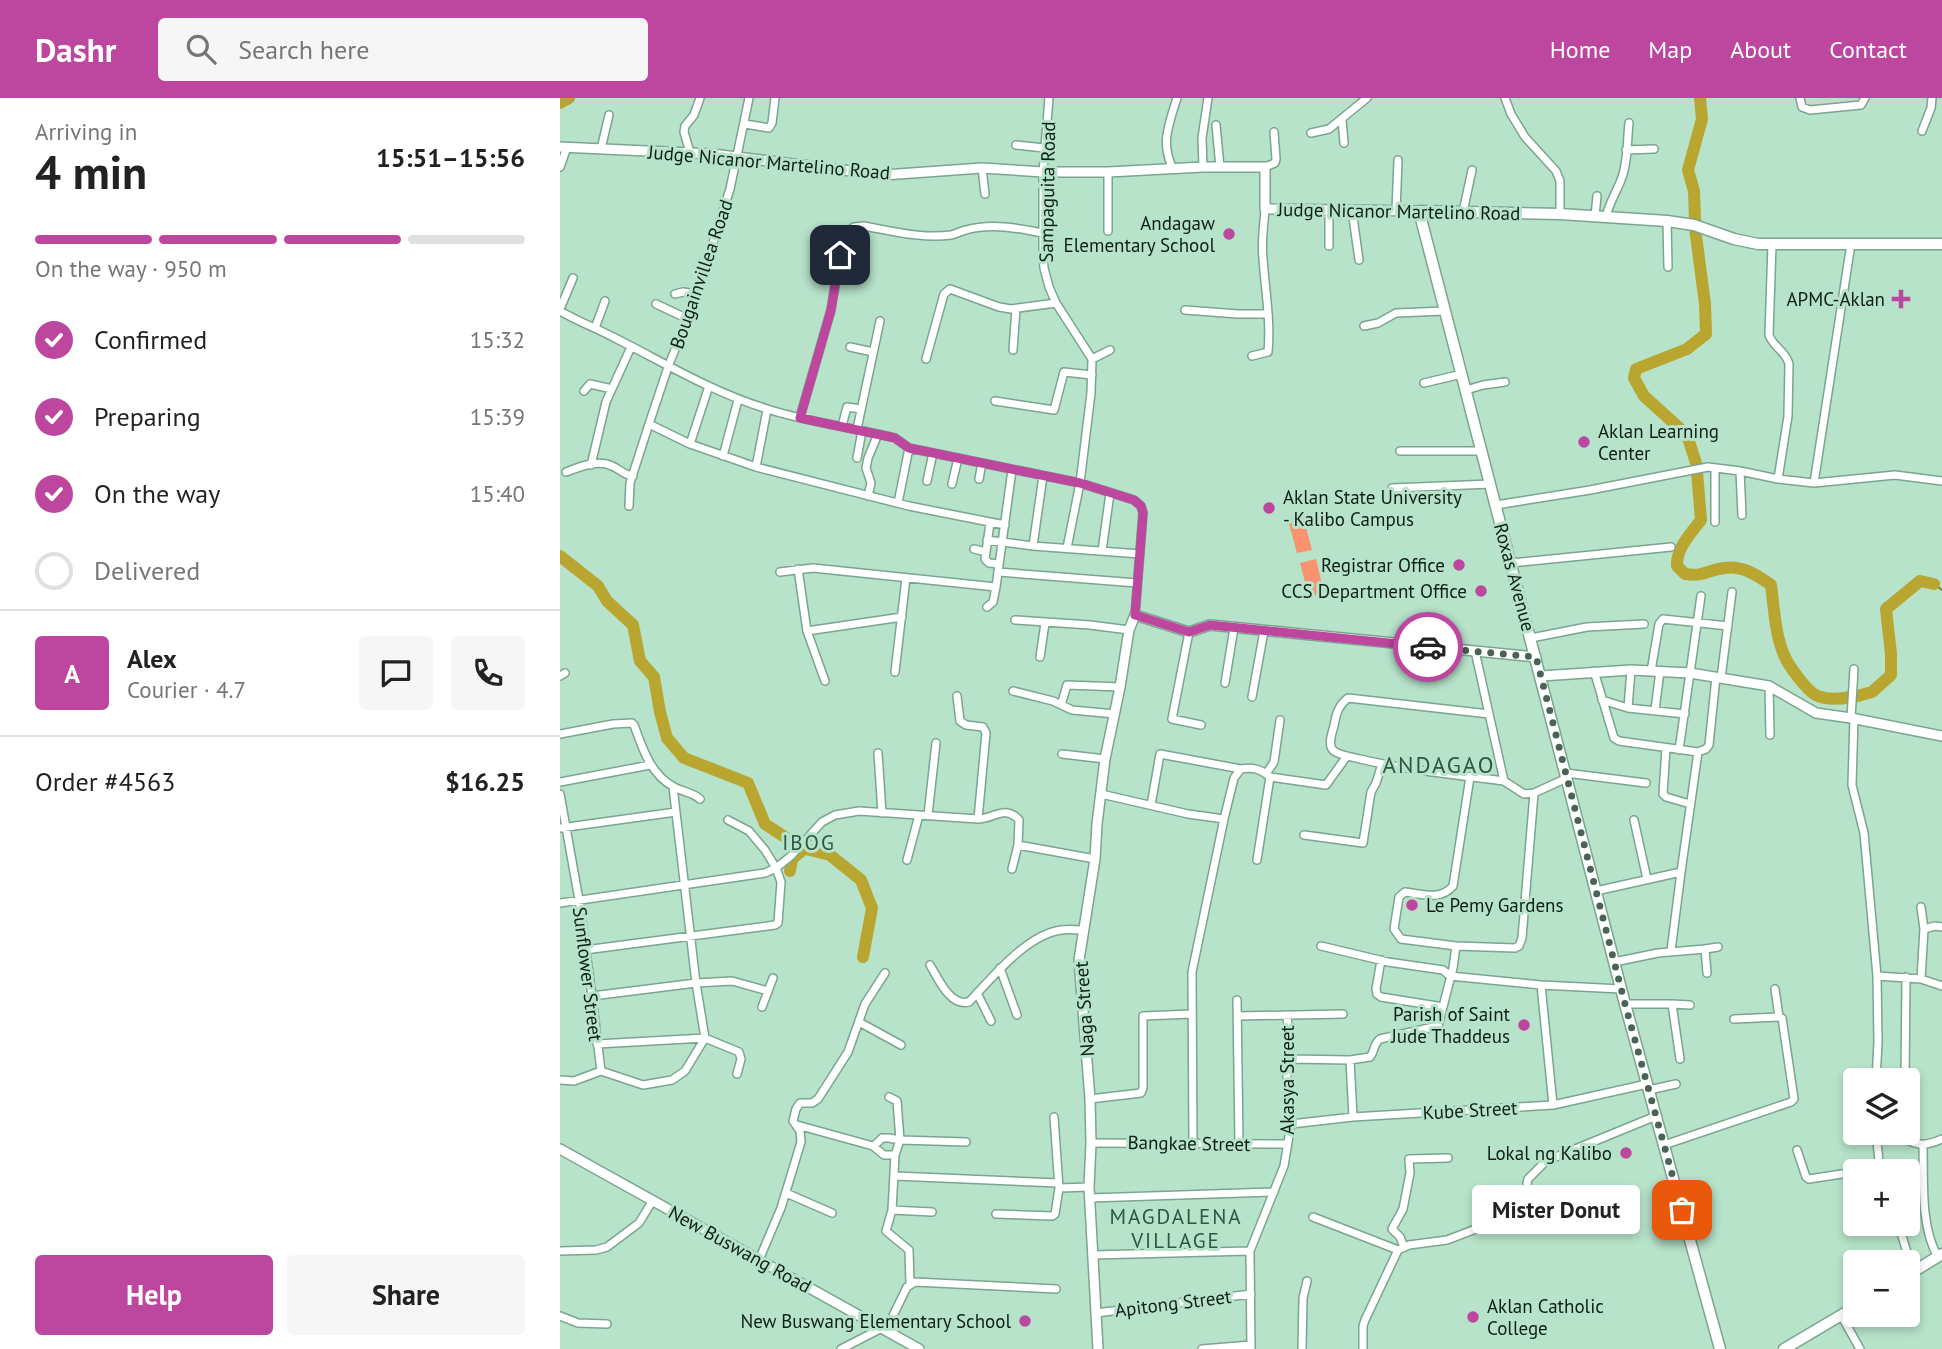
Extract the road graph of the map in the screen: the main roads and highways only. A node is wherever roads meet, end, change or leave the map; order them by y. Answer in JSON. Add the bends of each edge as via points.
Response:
{"nodes":[{"id":1,"x":1419,"y":211,"type":"joint"},
{"id":2,"x":1942,"y":244,"type":"edge"},
{"id":3,"x":1940,"y":1256,"type":"edge"},
{"id":4,"x":1920,"y":1267,"type":"edge"},
{"id":5,"x":1843,"y":1314,"type":"edge"},
{"id":6,"x":1720,"y":1349,"type":"edge"},
{"id":7,"x":1784,"y":1349,"type":"edge"}],
"edges":[{"from":1,"to":2,"type":"main road","name":"Judge Nicanor Martelino Road","via":[[1667,220],[1745,242],[1772,244]]},
{"from":1,"to":6,"type":"main road","name":"Roxas Avenue","via":[[1621,989]]},
{"from":3,"to":4,"type":"main road"},
{"from":5,"to":7,"type":"main road"}]}
